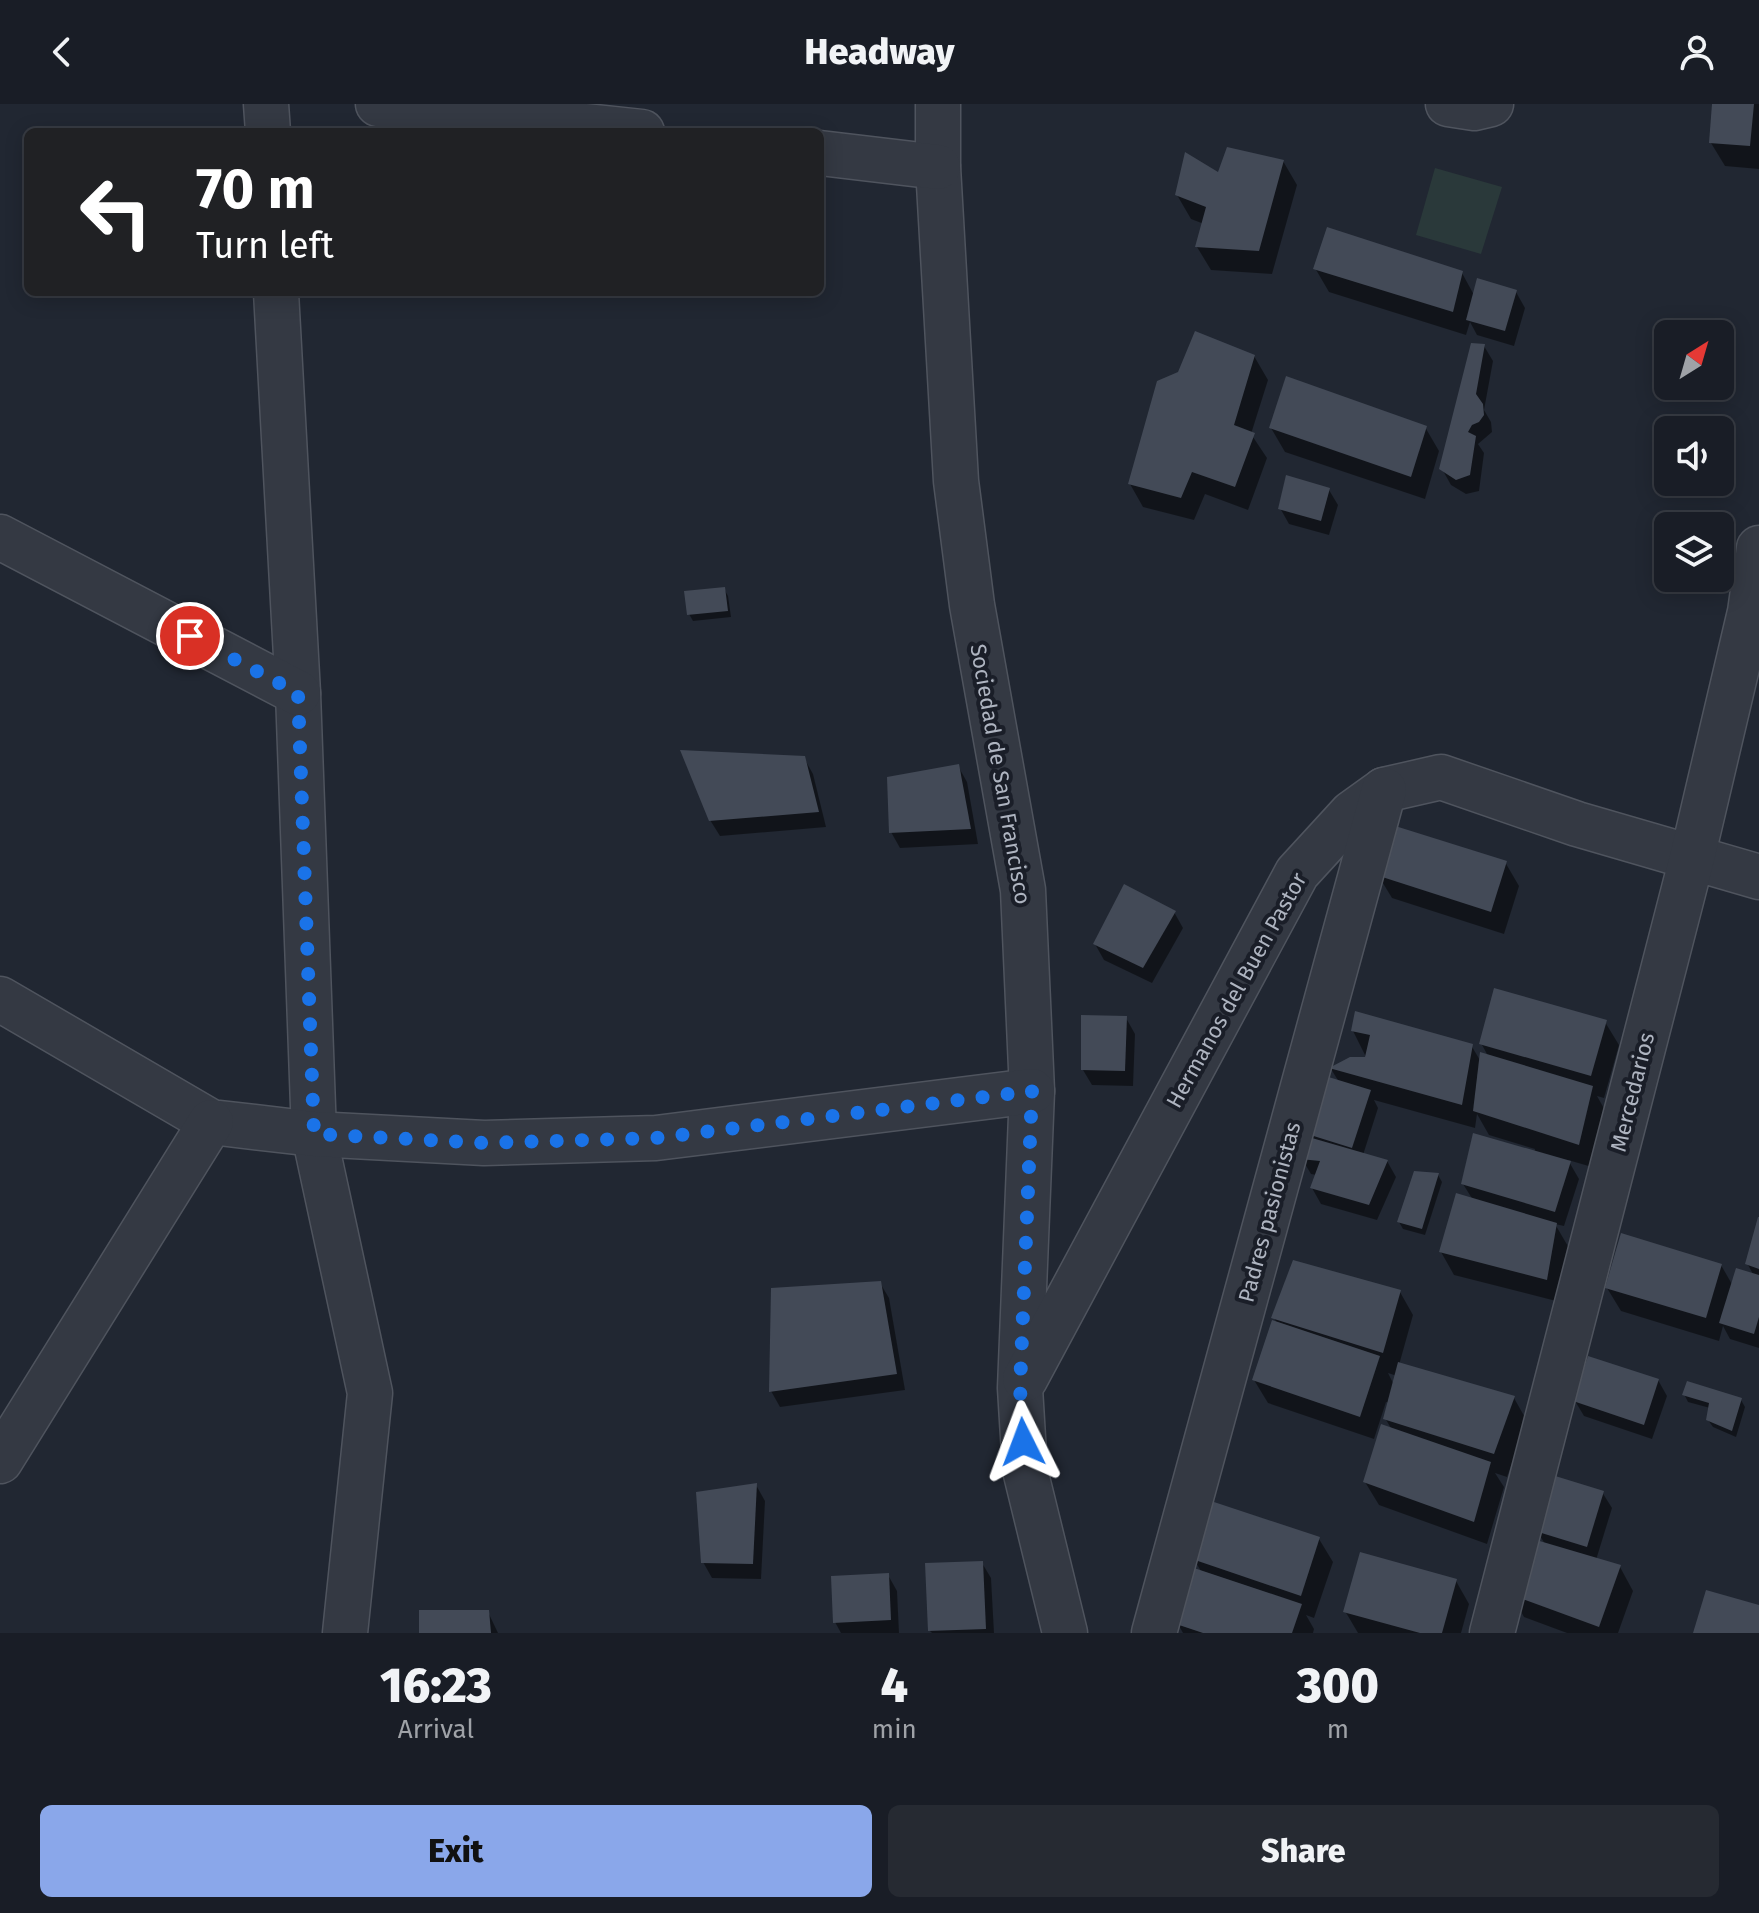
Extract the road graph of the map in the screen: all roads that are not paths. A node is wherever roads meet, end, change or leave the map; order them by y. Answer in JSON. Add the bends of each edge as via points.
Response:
{"nodes":[{"id":1,"x":266,"y":104,"type":"edge"},
{"id":2,"x":378,"y":104,"type":"edge"},
{"id":3,"x":938,"y":104,"type":"edge"},
{"id":4,"x":1448,"y":104,"type":"edge"},
{"id":5,"x":1491,"y":104,"type":"edge"},
{"id":6,"x":268,"y":128,"type":"edge"},
{"id":7,"x":604,"y":128,"type":"edge"},
{"id":8,"x":824,"y":153,"type":"edge"},
{"id":9,"x":938,"y":167,"type":"junction"},
{"id":10,"x":276,"y":296,"type":"edge"},
{"id":11,"x":0,"y":537,"type":"edge"},
{"id":12,"x":1759,"y":548,"type":"edge"},
{"id":13,"x":298,"y":693,"type":"junction"},
{"id":14,"x":1384,"y":790,"type":"junction"},
{"id":15,"x":1692,"y":858,"type":"junction"},
{"id":16,"x":1759,"y":877,"type":"edge"},
{"id":17,"x":0,"y":999,"type":"edge"},
{"id":18,"x":1032,"y":1091,"type":"junction"},
{"id":19,"x":211,"y":1122,"type":"junction"},
{"id":20,"x":314,"y":1134,"type":"junction"},
{"id":21,"x":1020,"y":1388,"type":"junction"},
{"id":22,"x":0,"y":1461,"type":"edge"},
{"id":23,"x":345,"y":1633,"type":"edge"},
{"id":24,"x":1065,"y":1633,"type":"edge"},
{"id":25,"x":1154,"y":1633,"type":"edge"},
{"id":26,"x":1492,"y":1633,"type":"edge"}],
"edges":[{"from":1,"to":6,"type":"street"},
{"from":2,"to":7,"type":"street"},
{"from":3,"to":9,"type":"street","name":"Sociedad de San Francisco"},
{"from":4,"to":5,"type":"street"},
{"from":8,"to":9,"type":"street"},
{"from":9,"to":18,"type":"street","name":"Sociedad de San Francisco","via":[[956,481],[972,605],[1023,890]]},
{"from":10,"to":13,"type":"street"},
{"from":11,"to":13,"type":"street"},
{"from":12,"to":15,"type":"street","name":"Mercedarios","via":[[1750,612]]},
{"from":13,"to":20,"type":"street"},
{"from":14,"to":15,"type":"street","name":"Hermanos del Buen Pastor","via":[[1441,777]]},
{"from":14,"to":21,"type":"street","name":"Hermanos del Buen Pastor","via":[[1352,813],[1297,873]]},
{"from":14,"to":25,"type":"street","name":"Padres pasionistas"},
{"from":15,"to":16,"type":"street","name":"Hermanos del Buen Pastor"},
{"from":15,"to":26,"type":"street","name":"Mercedarios"},
{"from":17,"to":19,"type":"street"},
{"from":18,"to":20,"type":"street","via":[[656,1138],[484,1143]]},
{"from":18,"to":21,"type":"street","name":"Sociedad de San Francisco"},
{"from":19,"to":20,"type":"street"},
{"from":19,"to":22,"type":"street"},
{"from":20,"to":23,"type":"street","via":[[370,1393]]},
{"from":21,"to":24,"type":"street","name":"Sociedad de San Francisco","via":[[1025,1470]]}]}
